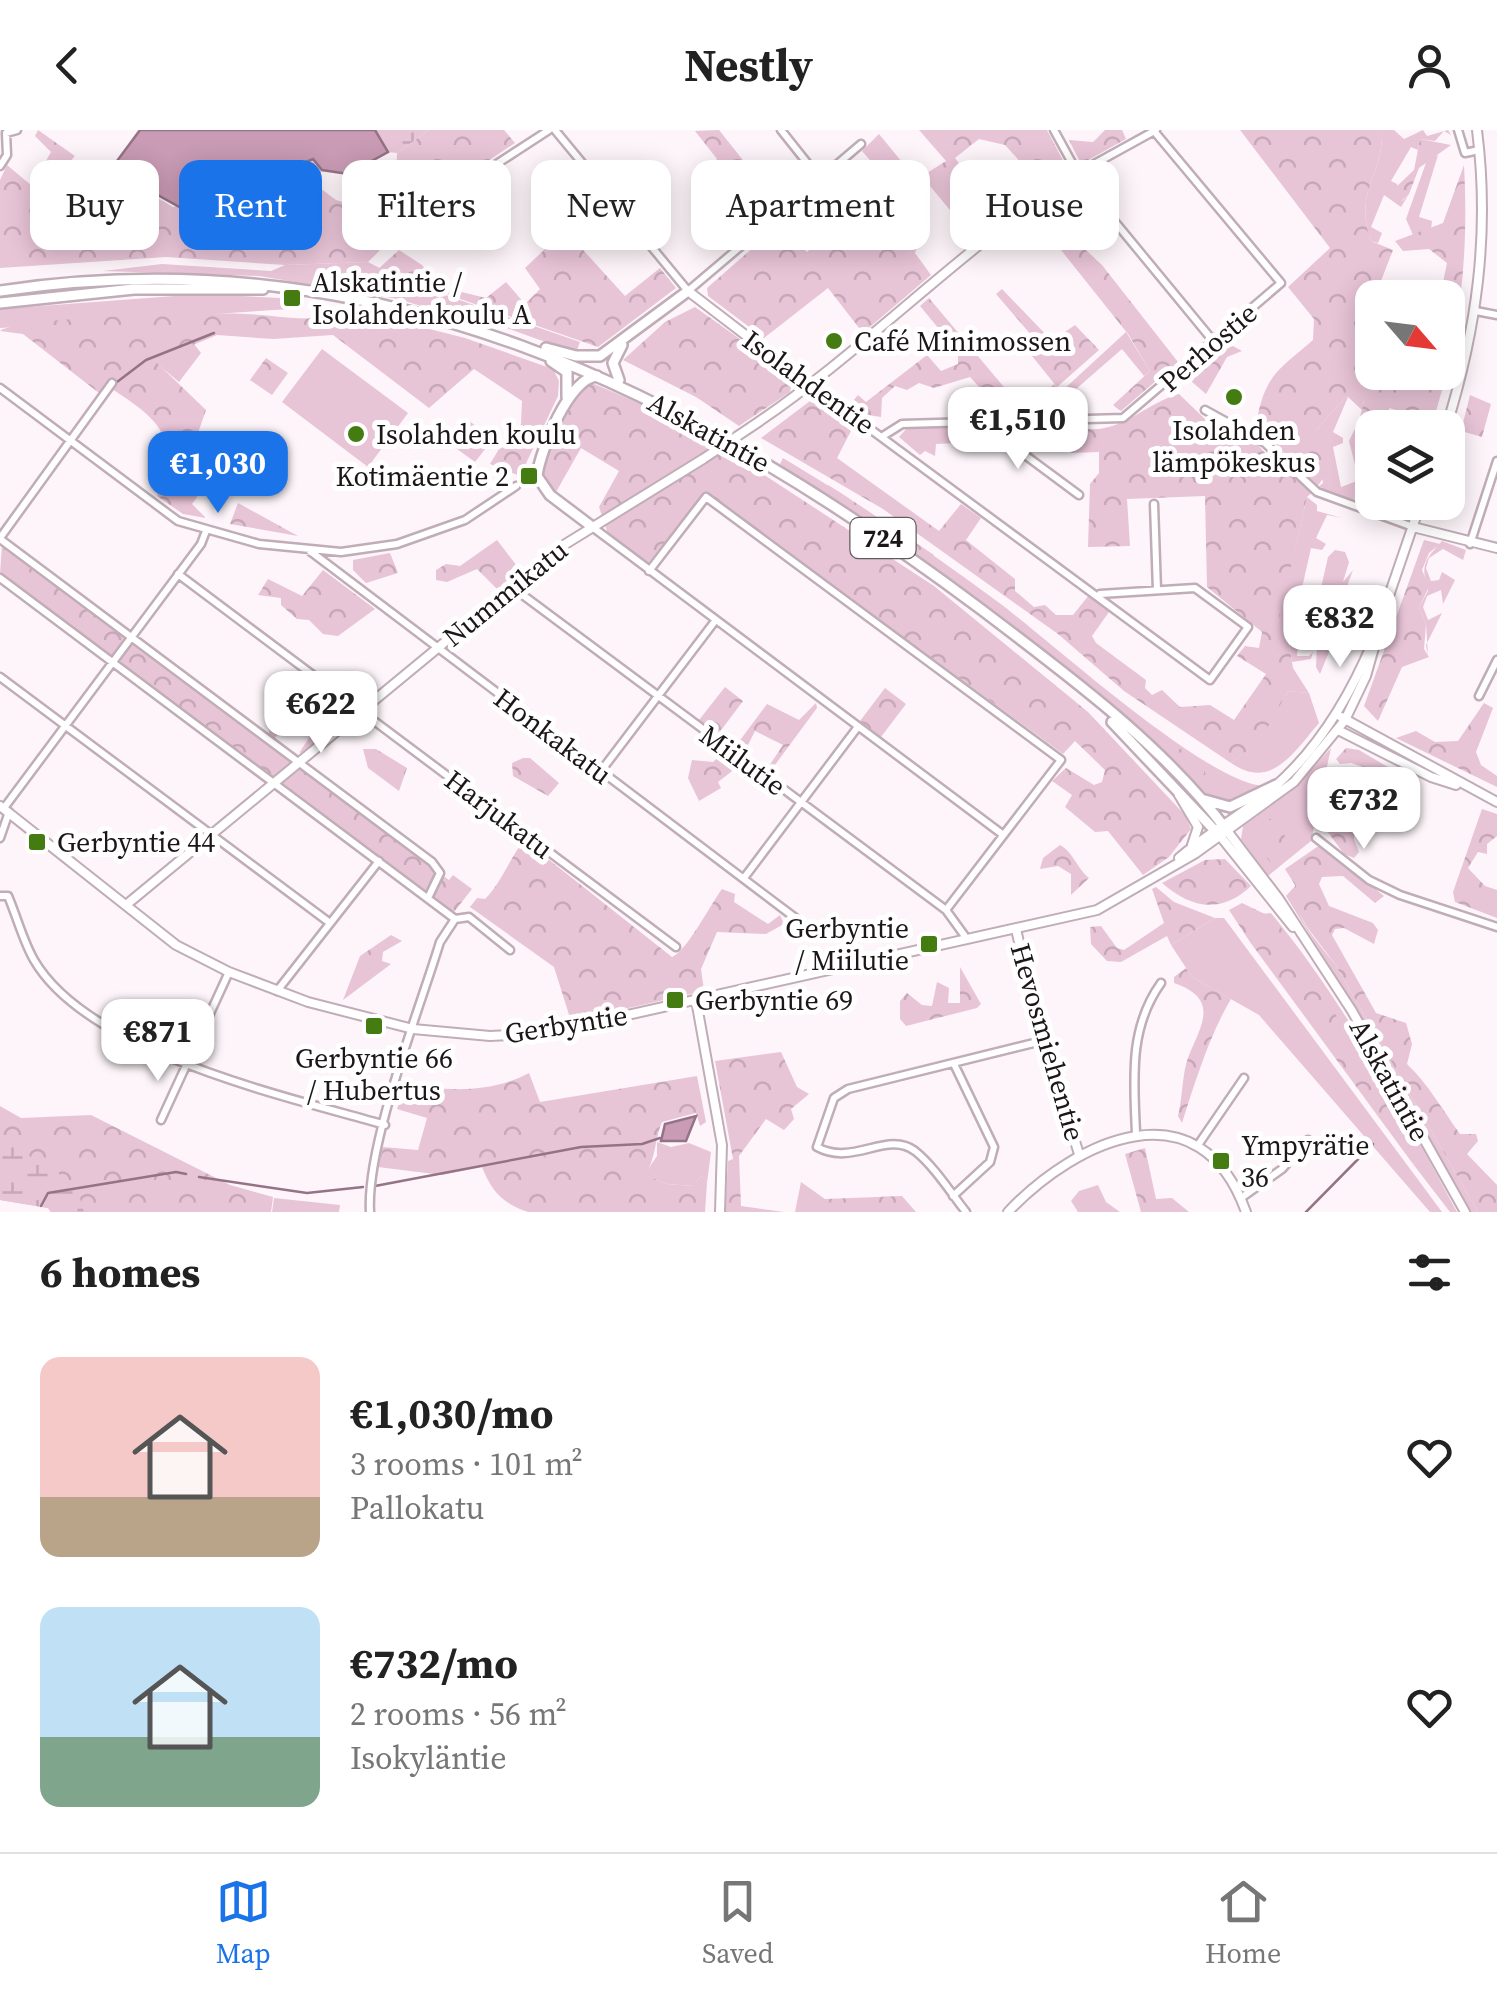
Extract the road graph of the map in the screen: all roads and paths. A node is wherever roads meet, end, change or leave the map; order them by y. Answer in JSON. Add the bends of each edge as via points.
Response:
{"nodes":[{"id":1,"x":16,"y":130,"type":"edge"},
{"id":2,"x":552,"y":130,"type":"edge"},
{"id":3,"x":780,"y":130,"type":"edge"},
{"id":4,"x":1054,"y":130,"type":"edge"},
{"id":5,"x":1155,"y":130,"type":"edge"},
{"id":6,"x":1458,"y":130,"type":"edge"},
{"id":7,"x":1476,"y":130,"type":"edge"},
{"id":8,"x":6,"y":132,"type":"edge"},
{"id":9,"x":861,"y":144,"type":"dead end"},
{"id":10,"x":1479,"y":150,"type":"junction"},
{"id":11,"x":504,"y":160,"type":"edge"},
{"id":12,"x":804,"y":160,"type":"edge"},
{"id":13,"x":842,"y":160,"type":"edge"},
{"id":14,"x":1071,"y":160,"type":"edge"},
{"id":15,"x":1101,"y":160,"type":"edge"},
{"id":16,"x":0,"y":166,"type":"edge"},
{"id":17,"x":1119,"y":224,"type":"edge"},
{"id":18,"x":736,"y":250,"type":"edge"},
{"id":19,"x":976,"y":250,"type":"edge"},
{"id":20,"x":286,"y":290,"type":"junction"},
{"id":21,"x":0,"y":291,"type":"edge"},
{"id":22,"x":688,"y":291,"type":"junction"},
{"id":23,"x":0,"y":304,"type":"edge"},
{"id":24,"x":1476,"y":311,"type":"junction"},
{"id":25,"x":1497,"y":315,"type":"edge"},
{"id":26,"x":470,"y":328,"type":"junction"},
{"id":27,"x":495,"y":334,"type":"junction"},
{"id":28,"x":1214,"y":342,"type":"junction"},
{"id":29,"x":623,"y":343,"type":"junction"},
{"id":30,"x":604,"y":376,"type":"junction"},
{"id":31,"x":112,"y":382,"type":"dead end"},
{"id":32,"x":626,"y":386,"type":"junction"},
{"id":33,"x":812,"y":386,"type":"junction"},
{"id":34,"x":0,"y":388,"type":"edge"},
{"id":35,"x":565,"y":405,"type":"junction"},
{"id":36,"x":1204,"y":410,"type":"dead end"},
{"id":37,"x":1451,"y":410,"type":"edge"},
{"id":38,"x":978,"y":420,"type":"junction"},
{"id":39,"x":883,"y":436,"type":"junction"},
{"id":40,"x":72,"y":442,"type":"junction"},
{"id":41,"x":1497,"y":461,"type":"edge"},
{"id":42,"x":516,"y":486,"type":"dead end"},
{"id":43,"x":1080,"y":494,"type":"dead end"},
{"id":44,"x":1154,"y":504,"type":"dead end"},
{"id":45,"x":0,"y":517,"type":"edge"},
{"id":46,"x":1415,"y":520,"type":"edge"},
{"id":47,"x":10,"y":525,"type":"junction"},
{"id":48,"x":592,"y":526,"type":"junction"},
{"id":49,"x":1413,"y":527,"type":"junction"},
{"id":50,"x":206,"y":531,"type":"junction"},
{"id":51,"x":0,"y":539,"type":"edge"},
{"id":52,"x":1470,"y":544,"type":"junction"},
{"id":53,"x":1497,"y":548,"type":"edge"},
{"id":54,"x":310,"y":551,"type":"junction"},
{"id":55,"x":649,"y":571,"type":"junction"},
{"id":56,"x":178,"y":574,"type":"junction"},
{"id":57,"x":0,"y":578,"type":"edge"},
{"id":58,"x":511,"y":586,"type":"junction"},
{"id":59,"x":1157,"y":590,"type":"junction"},
{"id":60,"x":1100,"y":594,"type":"junction"},
{"id":61,"x":715,"y":620,"type":"junction"},
{"id":62,"x":131,"y":636,"type":"junction"},
{"id":63,"x":436,"y":648,"type":"junction"},
{"id":64,"x":1497,"y":660,"type":"edge"},
{"id":65,"x":112,"y":662,"type":"junction"},
{"id":66,"x":0,"y":677,"type":"edge"},
{"id":67,"x":1078,"y":688,"type":"junction"},
{"id":68,"x":1479,"y":696,"type":"dead end"},
{"id":69,"x":657,"y":697,"type":"junction"},
{"id":70,"x":362,"y":710,"type":"junction"},
{"id":71,"x":1341,"y":717,"type":"junction"},
{"id":72,"x":64,"y":726,"type":"junction"},
{"id":73,"x":1334,"y":727,"type":"junction"},
{"id":74,"x":857,"y":728,"type":"junction"},
{"id":75,"x":298,"y":762,"type":"junction"},
{"id":76,"x":601,"y":772,"type":"junction"},
{"id":77,"x":274,"y":782,"type":"junction"},
{"id":78,"x":1276,"y":785,"type":"junction"},
{"id":79,"x":1187,"y":786,"type":"junction"},
{"id":80,"x":1461,"y":786,"type":"junction"},
{"id":81,"x":1174,"y":787,"type":"junction"},
{"id":82,"x":1497,"y":802,"type":"edge"},
{"id":83,"x":801,"y":803,"type":"junction"},
{"id":84,"x":4,"y":808,"type":"edge"},
{"id":85,"x":1222,"y":831,"type":"junction"},
{"id":86,"x":1002,"y":834,"type":"junction"},
{"id":87,"x":210,"y":835,"type":"junction"},
{"id":88,"x":0,"y":838,"type":"edge"},
{"id":89,"x":1316,"y":838,"type":"dead end"},
{"id":90,"x":1191,"y":848,"type":"junction"},
{"id":91,"x":379,"y":861,"type":"junction"},
{"id":92,"x":1172,"y":864,"type":"junction"},
{"id":93,"x":744,"y":878,"type":"junction"},
{"id":94,"x":4,"y":896,"type":"edge"},
{"id":95,"x":428,"y":898,"type":"junction"},
{"id":96,"x":126,"y":905,"type":"junction"},
{"id":97,"x":946,"y":910,"type":"junction"},
{"id":98,"x":455,"y":919,"type":"junction"},
{"id":99,"x":798,"y":920,"type":"dead end"},
{"id":100,"x":330,"y":923,"type":"junction"},
{"id":101,"x":1497,"y":927,"type":"edge"},
{"id":102,"x":1016,"y":930,"type":"junction"},
{"id":103,"x":967,"y":941,"type":"junction"},
{"id":104,"x":676,"y":947,"type":"dead end"},
{"id":105,"x":510,"y":950,"type":"dead end"},
{"id":106,"x":229,"y":972,"type":"junction"},
{"id":107,"x":1160,"y":984,"type":"dead end"},
{"id":108,"x":277,"y":991,"type":"junction"},
{"id":109,"x":696,"y":1000,"type":"junction"},
{"id":110,"x":413,"y":1029,"type":"junction"},
{"id":111,"x":1042,"y":1041,"type":"junction"},
{"id":112,"x":188,"y":1065,"type":"junction"},
{"id":113,"x":955,"y":1066,"type":"junction"},
{"id":114,"x":1244,"y":1078,"type":"dead end"},
{"id":115,"x":161,"y":1120,"type":"dead end"},
{"id":116,"x":385,"y":1125,"type":"junction"},
{"id":117,"x":1136,"y":1134,"type":"junction"},
{"id":118,"x":1308,"y":1140,"type":"dead end"},
{"id":119,"x":1198,"y":1146,"type":"junction"},
{"id":120,"x":1079,"y":1154,"type":"junction"},
{"id":121,"x":953,"y":1196,"type":"junction"},
{"id":122,"x":1241,"y":1198,"type":"junction"},
{"id":123,"x":370,"y":1212,"type":"edge"},
{"id":124,"x":720,"y":1212,"type":"edge"},
{"id":125,"x":966,"y":1212,"type":"edge"},
{"id":126,"x":1008,"y":1212,"type":"edge"},
{"id":127,"x":1246,"y":1212,"type":"edge"},
{"id":128,"x":1464,"y":1212,"type":"edge"}],
"edges":[{"from":1,"to":8,"type":"street"},
{"from":2,"to":11,"type":"street"},
{"from":2,"to":22,"type":"street","name":"Isolahdentie"},
{"from":3,"to":12,"type":"street"},
{"from":4,"to":14,"type":"street"},
{"from":5,"to":15,"type":"street"},
{"from":5,"to":28,"type":"street","name":"Perhostie","via":[[1281,284]]},
{"from":6,"to":10,"type":"street","via":[[1465,153]]},
{"from":7,"to":10,"type":"main road"},
{"from":8,"to":16,"type":"street"},
{"from":9,"to":13,"type":"street"},
{"from":10,"to":24,"type":"main road"},
{"from":17,"to":28,"type":"street"},
{"from":18,"to":22,"type":"street"},
{"from":19,"to":33,"type":"main road","name":"Nummikatu"},
{"from":20,"to":21,"type":"main road","name":"Alskatintie","number":"724","via":[[242,281],[134,277]]},
{"from":20,"to":23,"type":"main road","name":"Alskatintie","number":"724","via":[[134,289]]},
{"from":20,"to":26,"type":"main road","name":"Alskatintie","number":"724","via":[[397,307]]},
{"from":22,"to":29,"type":"main road"},
{"from":22,"to":33,"type":"main road","name":"Isolahdentie"},
{"from":24,"to":25,"type":"street"},
{"from":24,"to":37,"type":"main road"},
{"from":26,"to":27,"type":"main road","name":"Alskatintie","number":"724"},
{"from":26,"to":35,"type":"main road","via":[[562,368],[569,382]]},
{"from":27,"to":29,"type":"main road","via":[[591,358]]},
{"from":27,"to":30,"type":"main road","name":"Alskatintie","number":"724"},
{"from":28,"to":38,"type":"street","name":"Perhostie","via":[[1123,418]]},
{"from":29,"to":32,"type":"main road","via":[[613,371]]},
{"from":30,"to":32,"type":"main road","name":"Alskatintie","number":"724"},
{"from":30,"to":35,"type":"main road","via":[[580,382]]},
{"from":31,"to":40,"type":"street"},
{"from":32,"to":67,"type":"main road","name":"Alskatintie","number":"724","via":[[737,444],[852,517]]},
{"from":33,"to":39,"type":"street","name":"Isolahdentie"},
{"from":33,"to":48,"type":"main road","name":"Nummikatu","bridge":true},
{"from":34,"to":40,"type":"street"},
{"from":35,"to":48,"type":"main road","via":[[537,476],[550,495]]},
{"from":36,"to":49,"type":"street","via":[[1265,443],[1317,492]]},
{"from":38,"to":39,"type":"street","name":"Perhostie","via":[[902,424]]},
{"from":38,"to":43,"type":"street"},
{"from":39,"to":60,"type":"street","name":"Isolahdentie"},
{"from":40,"to":47,"type":"street"},
{"from":40,"to":50,"type":"street","via":[[178,521]]},
{"from":41,"to":52,"type":"street"},
{"from":42,"to":54,"type":"street","via":[[434,533],[363,550]]},
{"from":44,"to":59,"type":"street"},
{"from":45,"to":47,"type":"street"},
{"from":46,"to":49,"type":"main road"},
{"from":47,"to":51,"type":"street"},
{"from":48,"to":55,"type":"street"},
{"from":48,"to":58,"type":"main road","name":"Nummikatu"},
{"from":49,"to":52,"type":"main road"},
{"from":49,"to":71,"type":"main road"},
{"from":50,"to":54,"type":"street"},
{"from":50,"to":56,"type":"street"},
{"from":51,"to":62,"type":"street"},
{"from":52,"to":53,"type":"main road"},
{"from":54,"to":63,"type":"street","name":"Honkakatu"},
{"from":55,"to":61,"type":"street"},
{"from":55,"to":86,"type":"street","via":[[706,498],[1062,760]]},
{"from":56,"to":62,"type":"street"},
{"from":56,"to":70,"type":"street","name":"Harjukatu"},
{"from":57,"to":65,"type":"street"},
{"from":58,"to":63,"type":"main road","name":"Nummikatu"},
{"from":58,"to":69,"type":"street","name":"Miilutie"},
{"from":59,"to":60,"type":"street","name":"Isolahdentie"},
{"from":59,"to":60,"type":"street","name":"Isolahdentie","via":[[1202,591],[1248,628],[1210,680]]},
{"from":61,"to":69,"type":"street"},
{"from":61,"to":74,"type":"street"},
{"from":62,"to":65,"type":"street"},
{"from":62,"to":75,"type":"street"},
{"from":63,"to":70,"type":"main road","name":"Nummikatu"},
{"from":63,"to":76,"type":"street","name":"Honkakatu"},
{"from":64,"to":68,"type":"street"},
{"from":65,"to":72,"type":"street"},
{"from":65,"to":77,"type":"street"},
{"from":66,"to":72,"type":"street"},
{"from":67,"to":79,"type":"main road","name":"Alskatintie","number":"724"},
{"from":67,"to":81,"type":"main road","name":"Alskatintie","number":"724"},
{"from":69,"to":76,"type":"street"},
{"from":69,"to":83,"type":"street","name":"Miilutie"},
{"from":70,"to":75,"type":"main road","name":"Nummikatu"},
{"from":70,"to":104,"type":"street","name":"Harjukatu"},
{"from":71,"to":73,"type":"main road"},
{"from":71,"to":80,"type":"main road"},
{"from":72,"to":84,"type":"street"},
{"from":72,"to":87,"type":"street"},
{"from":73,"to":78,"type":"main road"},
{"from":73,"to":80,"type":"main road"},
{"from":73,"to":85,"type":"main road","via":[[1294,782]]},
{"from":74,"to":83,"type":"street"},
{"from":74,"to":86,"type":"street"},
{"from":75,"to":77,"type":"main road","name":"Nummikatu"},
{"from":75,"to":95,"type":"street","via":[[438,866],[439,881]]},
{"from":76,"to":93,"type":"street","name":"Honkakatu"},
{"from":77,"to":87,"type":"main road","name":"Nummikatu"},
{"from":77,"to":91,"type":"street"},
{"from":78,"to":79,"type":"main road","via":[[1230,807],[1218,807]]},
{"from":78,"to":85,"type":"main road"},
{"from":79,"to":85,"type":"main road","name":"Alskatintie","number":"724"},
{"from":80,"to":82,"type":"main road"},
{"from":81,"to":85,"type":"main road","name":"Alskatintie","number":"724"},
{"from":81,"to":90,"type":"main road","via":[[1198,827]]},
{"from":83,"to":93,"type":"street"},
{"from":83,"to":97,"type":"street","name":"Miilutie"},
{"from":84,"to":88,"type":"street"},
{"from":84,"to":96,"type":"main road","name":"Gerbyntie"},
{"from":85,"to":90,"type":"main road","name":"Gerbyntie"},
{"from":85,"to":92,"type":"main road","name":"Gerbyntie"},
{"from":85,"to":128,"type":"main road","name":"Alskatintie","number":"724","via":[[1352,1011]]},
{"from":86,"to":97,"type":"street"},
{"from":87,"to":96,"type":"main road","name":"Nummikatu"},
{"from":87,"to":100,"type":"street"},
{"from":89,"to":101,"type":"street","via":[[1400,896]]},
{"from":90,"to":92,"type":"main road","name":"Gerbyntie"},
{"from":91,"to":95,"type":"street"},
{"from":91,"to":100,"type":"street"},
{"from":92,"to":102,"type":"main road","name":"Gerbyntie","via":[[1089,914]]},
{"from":93,"to":99,"type":"street","name":"Honkakatu"},
{"from":94,"to":112,"type":"street","via":[[34,961],[100,1026]]},
{"from":95,"to":98,"type":"street"},
{"from":96,"to":106,"type":"main road","name":"Gerbyntie","via":[[188,954]]},
{"from":97,"to":103,"type":"street","name":"Miilutie"},
{"from":98,"to":105,"type":"street","via":[[470,917]]},
{"from":98,"to":110,"type":"street","via":[[440,942]]},
{"from":100,"to":108,"type":"street"},
{"from":102,"to":103,"type":"main road","name":"Gerbyntie"},
{"from":102,"to":111,"type":"main road","name":"Hevosmiehentie"},
{"from":103,"to":109,"type":"main road","name":"Gerbyntie"},
{"from":106,"to":108,"type":"main road","name":"Gerbyntie"},
{"from":106,"to":112,"type":"street"},
{"from":107,"to":117,"type":"street","via":[[1136,1040]]},
{"from":108,"to":110,"type":"main road","name":"Gerbyntie"},
{"from":109,"to":110,"type":"main road","name":"Gerbyntie","via":[[546,1033]]},
{"from":109,"to":124,"type":"main road","via":[[722,1145]]},
{"from":110,"to":116,"type":"street"},
{"from":111,"to":113,"type":"street"},
{"from":111,"to":120,"type":"main road","name":"Hevosmiehentie"},
{"from":112,"to":115,"type":"street"},
{"from":112,"to":116,"type":"street"},
{"from":113,"to":121,"type":"street","via":[[994,1148],[990,1162]]},
{"from":113,"to":121,"type":"street","via":[[837,1092],[817,1147],[844,1156],[890,1144],[910,1149]]},
{"from":114,"to":119,"type":"street"},
{"from":116,"to":123,"type":"street","via":[[368,1189]]},
{"from":117,"to":119,"type":"main road","via":[[1178,1137]]},
{"from":117,"to":120,"type":"main road"},
{"from":118,"to":122,"type":"street"},
{"from":119,"to":122,"type":"main road"},
{"from":120,"to":126,"type":"main road"},
{"from":121,"to":125,"type":"street"},
{"from":122,"to":127,"type":"main road"}]}
